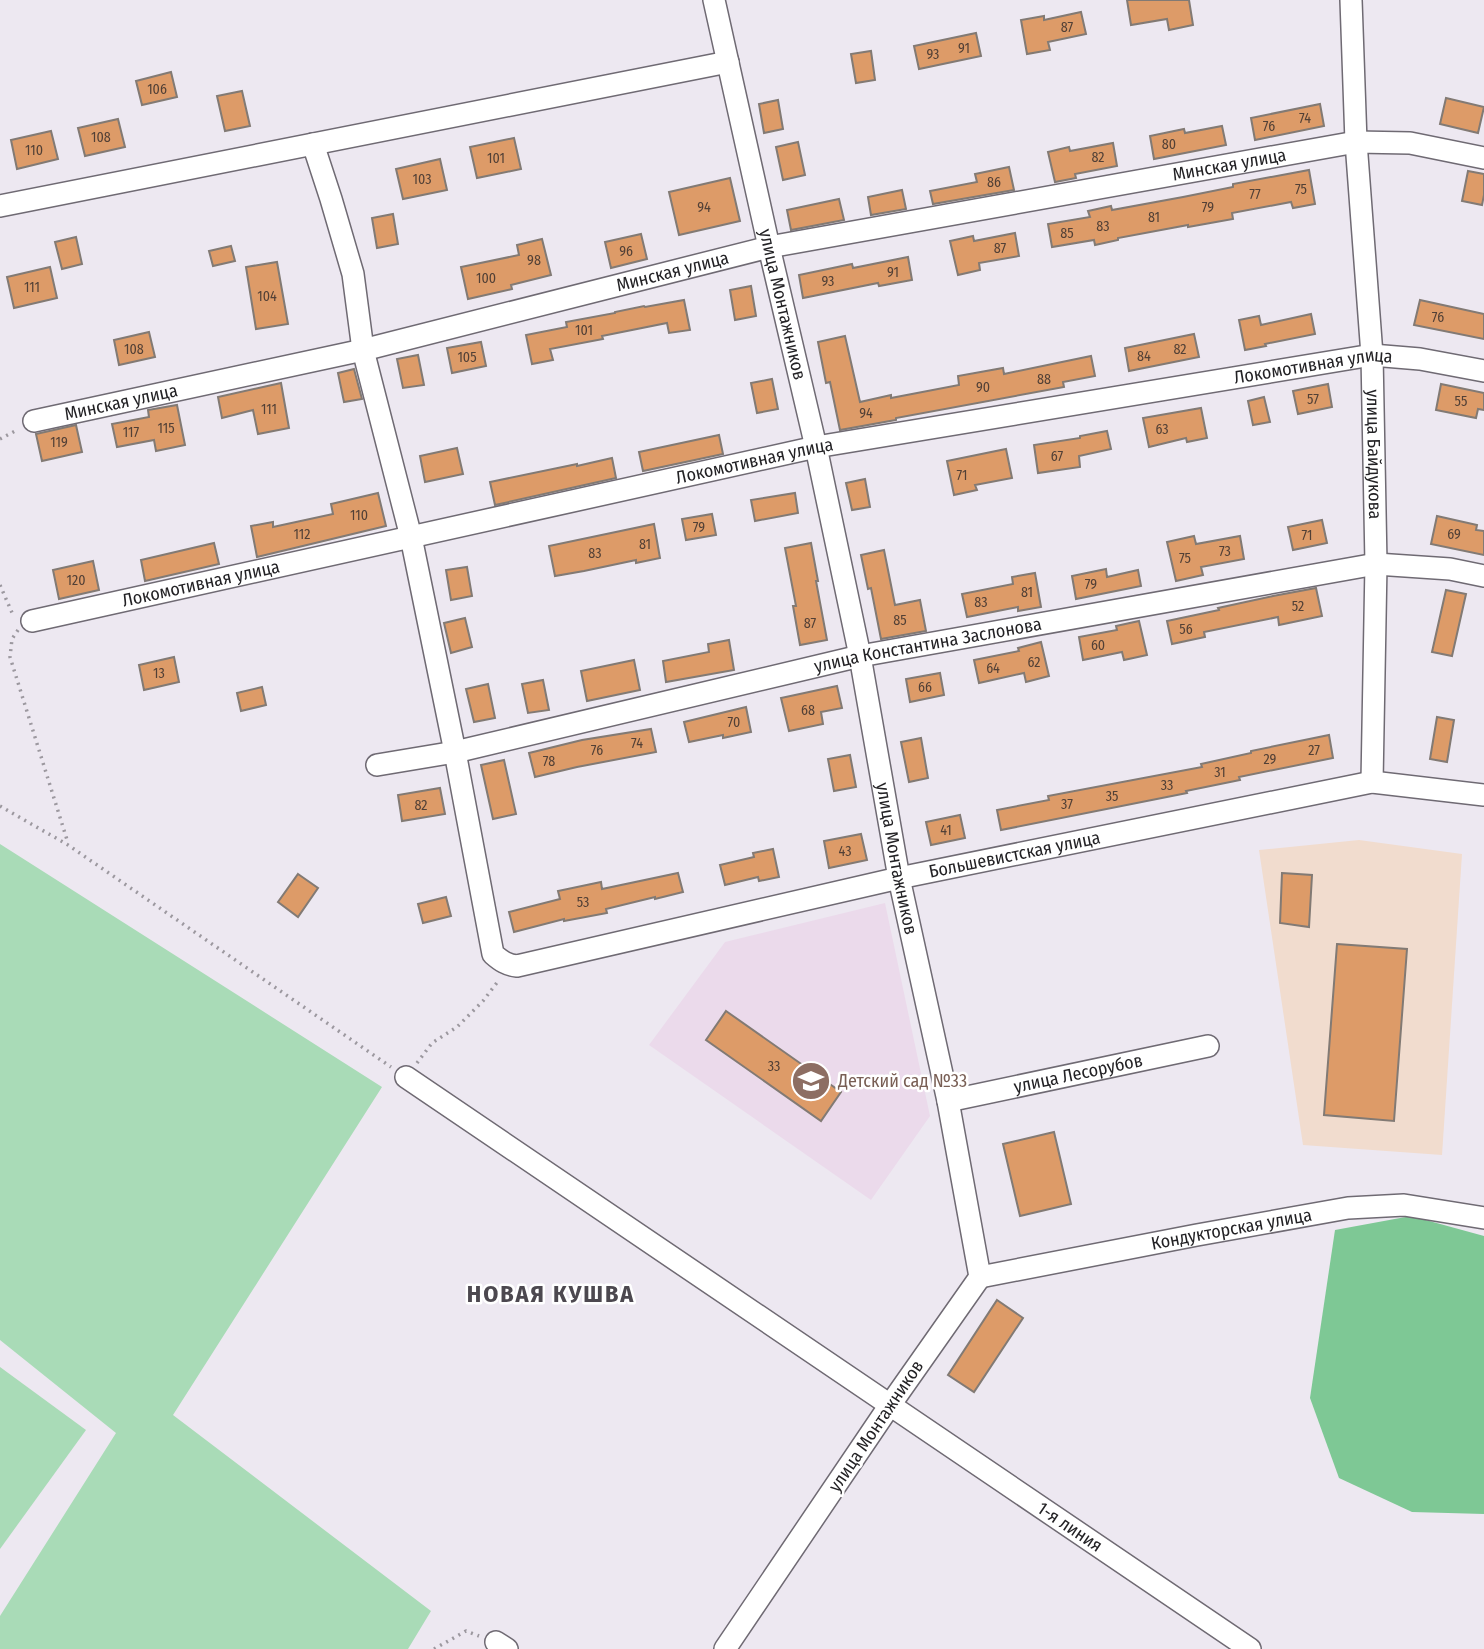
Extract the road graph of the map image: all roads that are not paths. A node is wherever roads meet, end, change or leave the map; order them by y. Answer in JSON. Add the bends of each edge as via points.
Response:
{"nodes":[{"id":1,"x":1351,"y":0,"type":"edge"},
{"id":2,"x":719,"y":1,"type":"edge"},
{"id":3,"x":728,"y":62,"type":"junction"},
{"id":4,"x":1356,"y":142,"type":"junction"},
{"id":5,"x":313,"y":144,"type":"junction"},
{"id":6,"x":1484,"y":158,"type":"edge"},
{"id":7,"x":0,"y":206,"type":"edge"},
{"id":8,"x":769,"y":247,"type":"junction"},
{"id":9,"x":363,"y":350,"type":"junction"},
{"id":10,"x":1372,"y":355,"type":"junction"},
{"id":11,"x":1484,"y":371,"type":"edge"},
{"id":12,"x":34,"y":421,"type":"dead end"},
{"id":13,"x":816,"y":447,"type":"junction"},
{"id":14,"x":411,"y":537,"type":"junction"},
{"id":15,"x":1376,"y":564,"type":"junction"},
{"id":16,"x":1484,"y":576,"type":"edge"},
{"id":17,"x":23,"y":620,"type":"road end"},
{"id":18,"x":860,"y":656,"type":"junction"},
{"id":19,"x":456,"y":752,"type":"junction"},
{"id":20,"x":377,"y":765,"type":"dead end"},
{"id":21,"x":1372,"y":782,"type":"junction"},
{"id":22,"x":1484,"y":795,"type":"edge"},
{"id":23,"x":899,"y":878,"type":"junction"},
{"id":24,"x":1208,"y":1046,"type":"dead end"},
{"id":25,"x":406,"y":1077,"type":"road end"},
{"id":26,"x":948,"y":1101,"type":"junction"},
{"id":27,"x":1484,"y":1218,"type":"edge"},
{"id":28,"x":980,"y":1277,"type":"junction"},
{"id":29,"x":890,"y":1405,"type":"junction"},
{"id":30,"x":725,"y":1649,"type":"edge"},
{"id":31,"x":1250,"y":1649,"type":"edge"}],
"edges":[{"from":1,"to":4,"type":"street","name":"улица Байдукова"},
{"from":2,"to":3,"type":"street","name":"улица Монтажников"},
{"from":3,"to":5,"type":"street"},
{"from":3,"to":8,"type":"street","name":"улица Монтажников"},
{"from":4,"to":6,"type":"street","name":"Минская улица","via":[[1410,143]]},
{"from":4,"to":8,"type":"street","name":"Минская улица"},
{"from":4,"to":10,"type":"street","name":"улица Байдукова"},
{"from":5,"to":7,"type":"street"},
{"from":5,"to":9,"type":"street","via":[[353,274]]},
{"from":8,"to":9,"type":"street","name":"Минская улица"},
{"from":8,"to":13,"type":"street","name":"улица Монтажников"},
{"from":9,"to":12,"type":"street","name":"Минская улица"},
{"from":9,"to":14,"type":"street"},
{"from":10,"to":11,"type":"street","name":"Локомотивная улица"},
{"from":10,"to":13,"type":"street","name":"Локомотивная улица"},
{"from":10,"to":15,"type":"street","name":"улица Байдукова"},
{"from":13,"to":14,"type":"street","name":"Локомотивная улица"},
{"from":13,"to":18,"type":"street","name":"улица Монтажников"},
{"from":14,"to":17,"type":"street","name":"Локомотивная улица"},
{"from":14,"to":19,"type":"street"},
{"from":15,"to":16,"type":"street","name":"улица Константина Заслонова"},
{"from":15,"to":18,"type":"street","name":"улица Константина Заслонова"},
{"from":15,"to":21,"type":"street","name":"улица Байдукова"},
{"from":18,"to":19,"type":"street","name":"улица Константина Заслонова"},
{"from":18,"to":23,"type":"street","name":"улица Монтажников"},
{"from":19,"to":20,"type":"street","name":"улица Константина Заслонова"},
{"from":19,"to":23,"type":"street","name":"Большевистская улица","via":[[493,954],[510,965]]},
{"from":21,"to":22,"type":"street","name":"Большевистская улица"},
{"from":21,"to":23,"type":"street","name":"Большевистская улица"},
{"from":23,"to":26,"type":"street","name":"улица Монтажников"},
{"from":24,"to":26,"type":"street","name":"улица Лесорубов"},
{"from":25,"to":29,"type":"street","name":"1-я линия"},
{"from":26,"to":28,"type":"street","name":"улица Монтажников"},
{"from":27,"to":28,"type":"street","name":"Кондукторская улица","via":[[1404,1205],[1348,1208]]},
{"from":28,"to":29,"type":"street","name":"улица Монтажников"},
{"from":29,"to":30,"type":"street","name":"улица Монтажников"},
{"from":29,"to":31,"type":"street","name":"1-я линия"}]}
